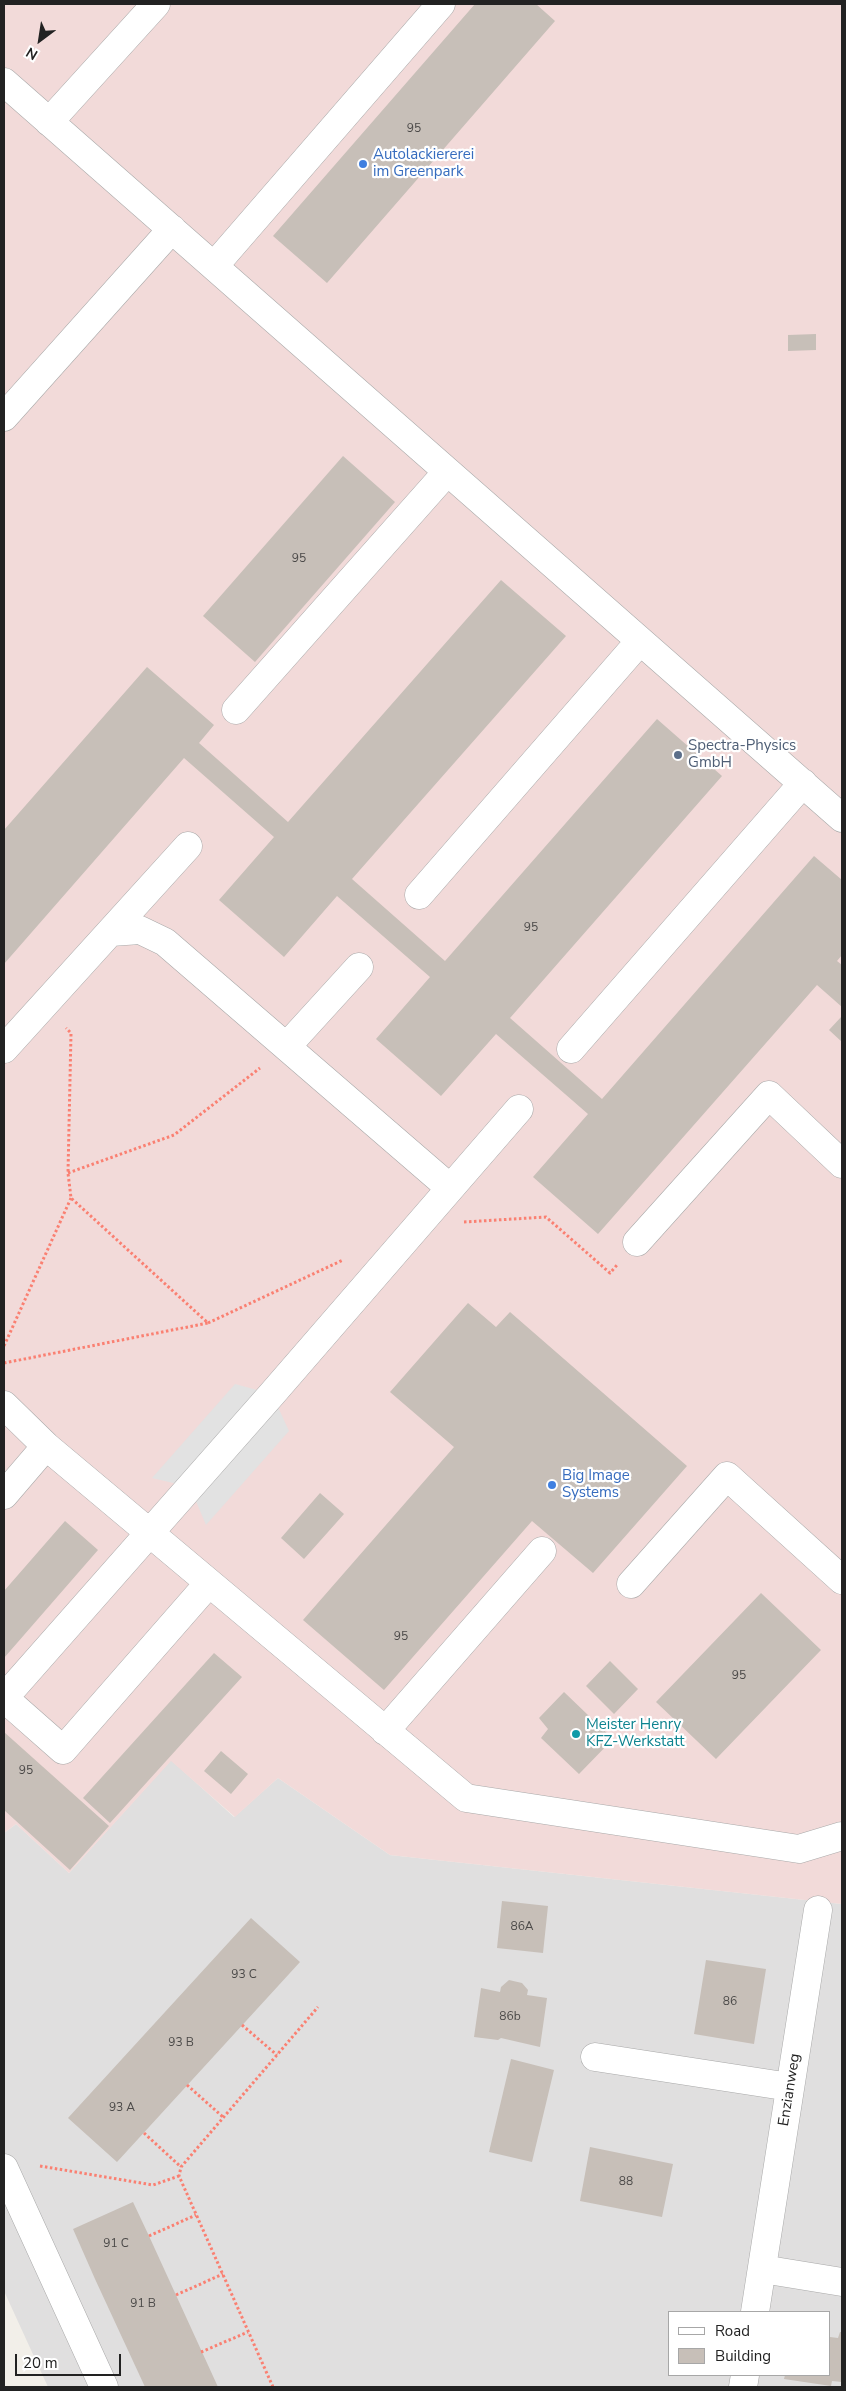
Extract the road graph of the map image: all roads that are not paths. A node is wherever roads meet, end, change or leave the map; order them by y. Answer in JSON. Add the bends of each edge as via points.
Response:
{"nodes":[{"id":1,"x":156,"y":4,"type":"edge"},
{"id":2,"x":441,"y":4,"type":"edge"},
{"id":3,"x":4,"y":82,"type":"edge"},
{"id":4,"x":49,"y":122,"type":"junction"},
{"id":5,"x":172,"y":229,"type":"junction"},
{"id":6,"x":214,"y":266,"type":"junction"},
{"id":7,"x":4,"y":417,"type":"edge"},
{"id":8,"x":448,"y":472,"type":"junction"},
{"id":9,"x":640,"y":641,"type":"junction"},
{"id":10,"x":236,"y":710,"type":"dead end"},
{"id":11,"x":803,"y":784,"type":"junction"},
{"id":12,"x":842,"y":818,"type":"edge"},
{"id":13,"x":188,"y":846,"type":"dead end"},
{"id":14,"x":419,"y":895,"type":"dead end"},
{"id":15,"x":111,"y":932,"type":"junction"},
{"id":16,"x":358,"y":967,"type":"dead end"},
{"id":17,"x":287,"y":1046,"type":"junction"},
{"id":18,"x":4,"y":1049,"type":"edge"},
{"id":19,"x":572,"y":1049,"type":"dead end"},
{"id":20,"x":519,"y":1109,"type":"dead end"},
{"id":21,"x":842,"y":1164,"type":"edge"},
{"id":22,"x":450,"y":1188,"type":"junction"},
{"id":23,"x":637,"y":1242,"type":"dead end"},
{"id":24,"x":4,"y":1405,"type":"edge"},
{"id":25,"x":46,"y":1446,"type":"junction"},
{"id":26,"x":4,"y":1495,"type":"edge"},
{"id":27,"x":149,"y":1532,"type":"junction"},
{"id":28,"x":542,"y":1551,"type":"dead end"},
{"id":29,"x":842,"y":1580,"type":"edge"},
{"id":30,"x":209,"y":1583,"type":"junction"},
{"id":31,"x":631,"y":1584,"type":"dead end"},
{"id":32,"x":386,"y":1731,"type":"junction"},
{"id":33,"x":842,"y":1836,"type":"edge"},
{"id":34,"x":818,"y":1910,"type":"dead end"},
{"id":35,"x":595,"y":2057,"type":"dead end"},
{"id":36,"x":790,"y":2087,"type":"junction"},
{"id":37,"x":4,"y":2168,"type":"edge"},
{"id":38,"x":762,"y":2269,"type":"junction"},
{"id":39,"x":842,"y":2282,"type":"edge"},
{"id":40,"x":755,"y":2311,"type":"edge"},
{"id":41,"x":104,"y":2387,"type":"edge"}],
"edges":[{"from":1,"to":4,"type":"street"},
{"from":2,"to":6,"type":"street"},
{"from":3,"to":4,"type":"street"},
{"from":4,"to":5,"type":"street"},
{"from":5,"to":6,"type":"street"},
{"from":5,"to":7,"type":"street"},
{"from":6,"to":8,"type":"street"},
{"from":8,"to":9,"type":"street"},
{"from":8,"to":10,"type":"street"},
{"from":9,"to":11,"type":"street"},
{"from":9,"to":14,"type":"street"},
{"from":11,"to":12,"type":"street"},
{"from":11,"to":19,"type":"street"},
{"from":13,"to":15,"type":"street"},
{"from":15,"to":17,"type":"street","via":[[140,930],[165,942]]},
{"from":15,"to":18,"type":"street"},
{"from":16,"to":17,"type":"street"},
{"from":17,"to":22,"type":"street"},
{"from":20,"to":22,"type":"street"},
{"from":21,"to":23,"type":"street","via":[[769,1095]]},
{"from":22,"to":27,"type":"street"},
{"from":24,"to":25,"type":"street"},
{"from":25,"to":26,"type":"street"},
{"from":25,"to":27,"type":"street"},
{"from":27,"to":30,"type":"street"},
{"from":27,"to":30,"type":"street","via":[[4,1698],[63,1750]]},
{"from":28,"to":32,"type":"street"},
{"from":29,"to":31,"type":"street","via":[[727,1476]]},
{"from":30,"to":32,"type":"street"},
{"from":32,"to":33,"type":"street","via":[[466,1798],[799,1849]]},
{"from":34,"to":36,"type":"street","name":"Enzianweg"},
{"from":35,"to":36,"type":"street"},
{"from":36,"to":38,"type":"street","name":"Enzianweg"},
{"from":37,"to":41,"type":"street"},
{"from":38,"to":39,"type":"street"},
{"from":38,"to":40,"type":"street","name":"Enzianweg"}]}
